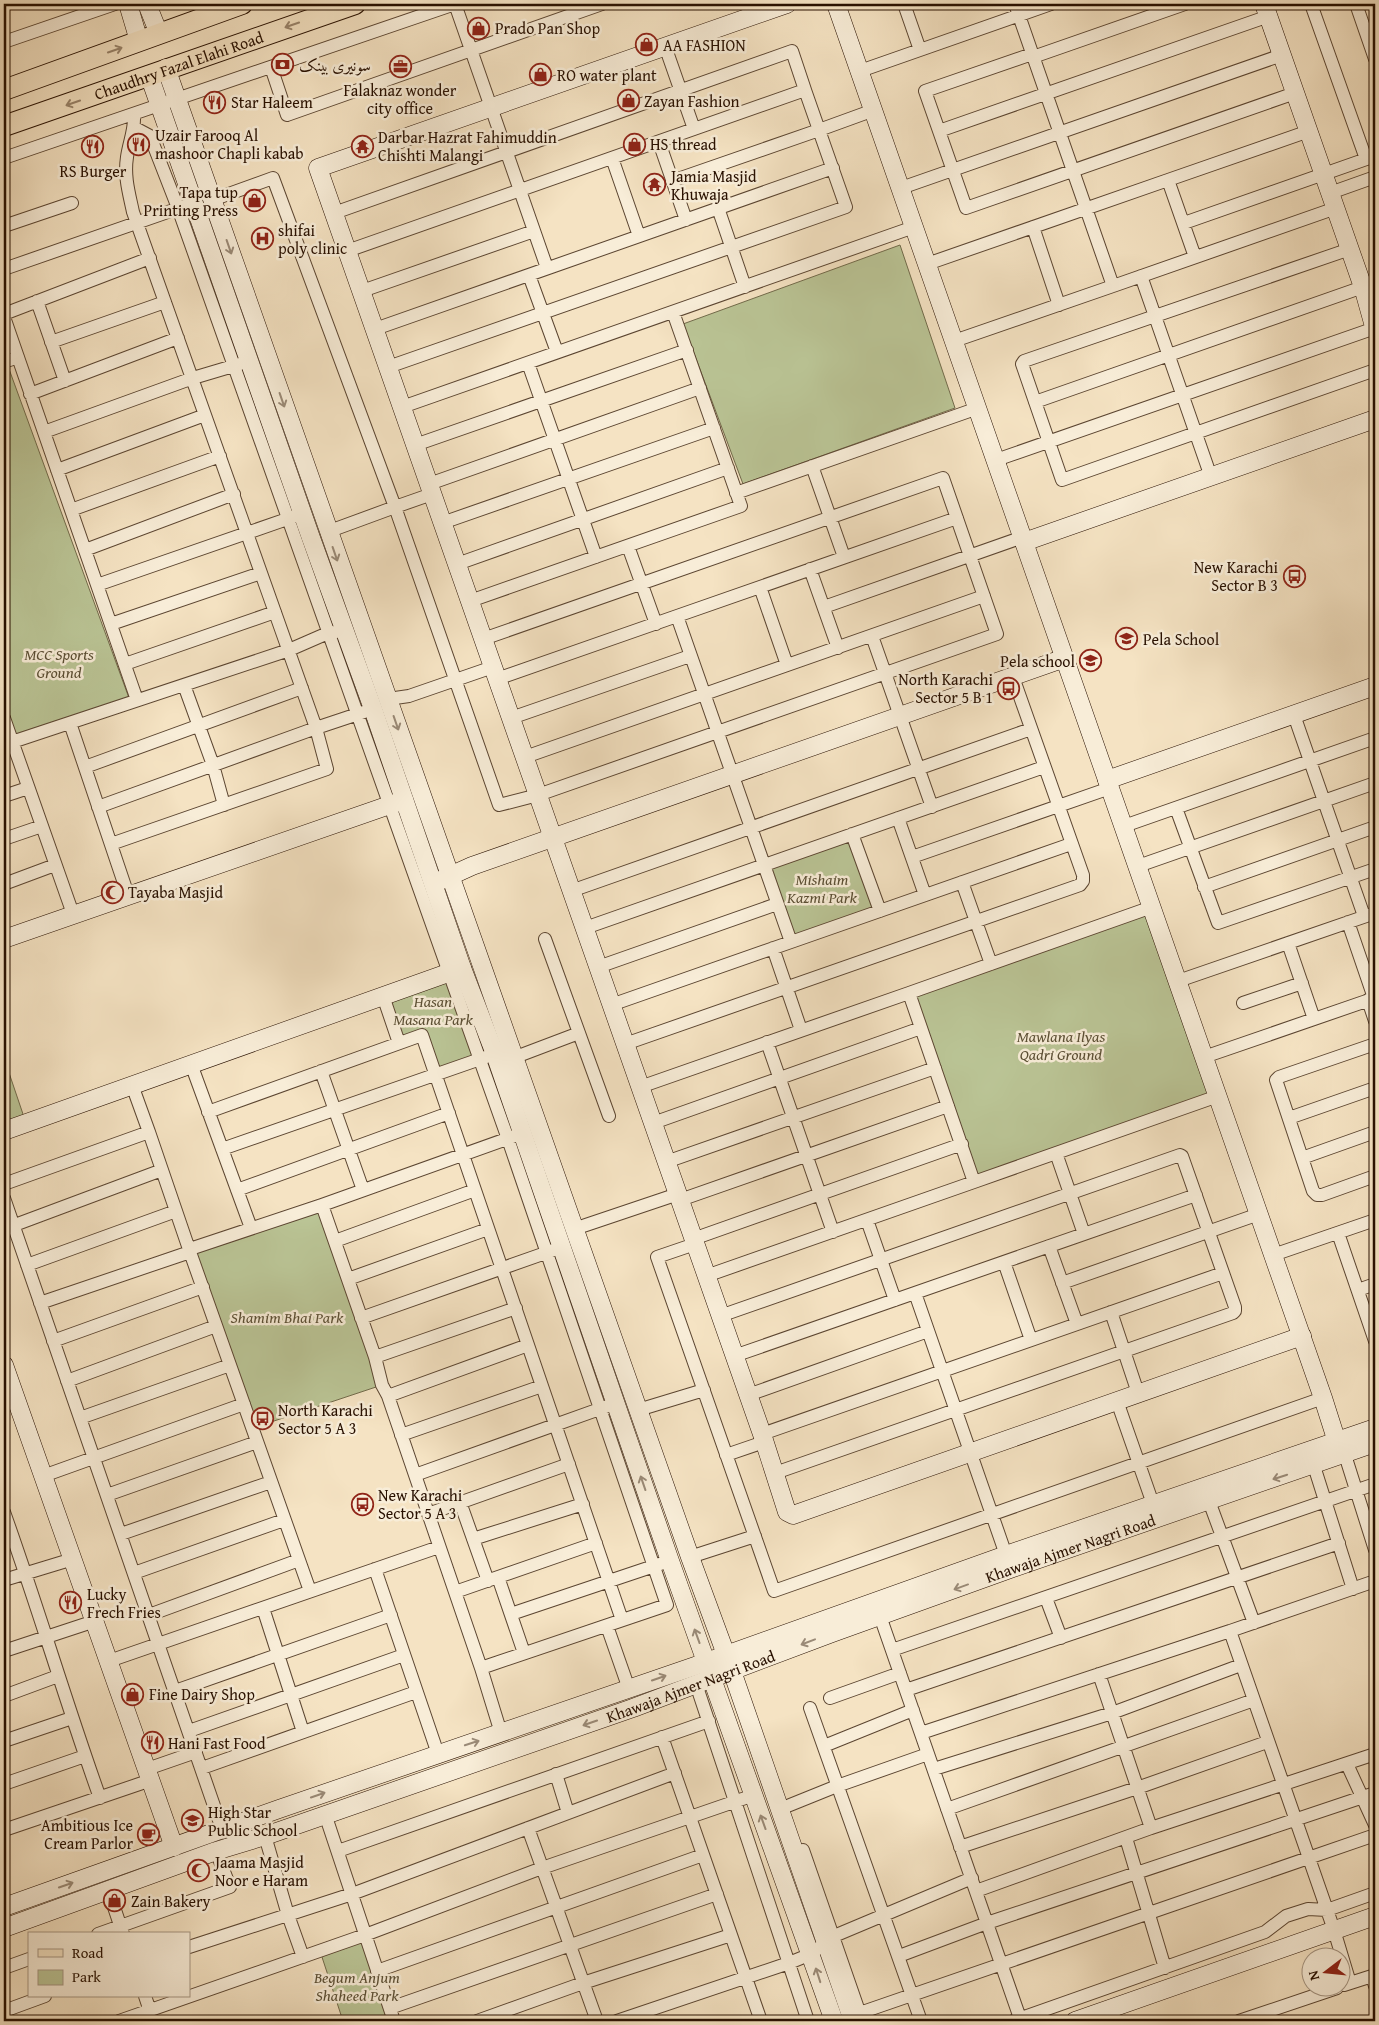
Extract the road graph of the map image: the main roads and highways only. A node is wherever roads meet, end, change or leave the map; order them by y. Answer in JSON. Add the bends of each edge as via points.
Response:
{"nodes":[{"id":1,"x":128,"y":4,"type":"edge"},
{"id":2,"x":148,"y":4,"type":"edge"},
{"id":3,"x":242,"y":4,"type":"edge"},
{"id":4,"x":355,"y":4,"type":"edge"},
{"id":5,"x":787,"y":4,"type":"edge"},
{"id":6,"x":836,"y":4,"type":"edge"},
{"id":7,"x":1266,"y":10,"type":"edge"},
{"id":8,"x":159,"y":34,"type":"junction"},
{"id":9,"x":139,"y":41,"type":"junction"},
{"id":10,"x":158,"y":72,"type":"junction"},
{"id":11,"x":4,"y":90,"type":"edge"},
{"id":12,"x":4,"y":126,"type":"edge"},
{"id":13,"x":1375,"y":329,"type":"edge"},
{"id":14,"x":1375,"y":419,"type":"edge"},
{"id":15,"x":1024,"y":540,"type":"junction"},
{"id":16,"x":1065,"y":658,"type":"junction"},
{"id":17,"x":1375,"y":686,"type":"edge"},
{"id":18,"x":1109,"y":784,"type":"junction"},
{"id":19,"x":397,"y":803,"type":"junction"},
{"id":20,"x":553,"y":838,"type":"junction"},
{"id":21,"x":449,"y":876,"type":"junction"},
{"id":22,"x":433,"y":884,"type":"junction"},
{"id":23,"x":4,"y":938,"type":"edge"},
{"id":24,"x":455,"y":970,"type":"junction"},
{"id":25,"x":4,"y":1131,"type":"edge"},
{"id":26,"x":1302,"y":1336,"type":"junction"},
{"id":27,"x":4,"y":1365,"type":"edge"},
{"id":28,"x":9,"y":1395,"type":"edge"},
{"id":29,"x":1375,"y":1428,"type":"edge"},
{"id":30,"x":1375,"y":1444,"type":"edge"},
{"id":31,"x":1341,"y":1448,"type":"junction"},
{"id":32,"x":1244,"y":1481,"type":"junction"},
{"id":33,"x":733,"y":1665,"type":"junction"},
{"id":34,"x":710,"y":1669,"type":"junction"},
{"id":35,"x":279,"y":1809,"type":"junction"},
{"id":36,"x":286,"y":1828,"type":"junction"},
{"id":37,"x":174,"y":1847,"type":"junction"},
{"id":38,"x":30,"y":1898,"type":"junction"},
{"id":39,"x":4,"y":1907,"type":"edge"},
{"id":40,"x":37,"y":1915,"type":"junction"},
{"id":41,"x":1375,"y":1916,"type":"edge"},
{"id":42,"x":4,"y":1928,"type":"edge"},
{"id":43,"x":856,"y":2018,"type":"edge"},
{"id":44,"x":834,"y":2021,"type":"edge"},
{"id":45,"x":1075,"y":2021,"type":"edge"}],
"edges":[{"from":1,"to":9,"type":"main road"},
{"from":2,"to":8,"type":"main road"},
{"from":3,"to":8,"type":"main road"},
{"from":4,"to":10,"type":"main road","name":"Chaudhry Fazal Elahi Road","one_way":true},
{"from":5,"to":20,"type":"main road","via":[[318,168]]},
{"from":6,"to":15,"type":"main road"},
{"from":7,"to":13,"type":"main road","via":[[1364,288]]},
{"from":8,"to":9,"type":"main road"},
{"from":11,"to":9,"type":"main road","one_way":true},
{"from":10,"to":12,"type":"main road","name":"Chaudhry Fazal Elahi Road","one_way":true},
{"from":10,"to":19,"type":"main road","via":[[160,106],[186,205]]},
{"from":10,"to":21,"type":"main road","one_way":true,"via":[[177,100]]},
{"from":14,"to":15,"type":"main road"},
{"from":15,"to":16,"type":"main road"},
{"from":16,"to":18,"type":"main road"},
{"from":16,"to":20,"type":"main road"},
{"from":17,"to":18,"type":"main road"},
{"from":18,"to":26,"type":"main road"},
{"from":19,"to":22,"type":"main road"},
{"from":19,"to":23,"type":"main road"},
{"from":20,"to":21,"type":"main road"},
{"from":20,"to":26,"type":"main road","via":[[787,1512],[793,1515]]},
{"from":21,"to":22,"type":"main road"},
{"from":21,"to":33,"type":"main road","via":[[690,1557]]},
{"from":22,"to":24,"type":"main road"},
{"from":24,"to":25,"type":"main road"},
{"from":34,"to":24,"type":"main road","one_way":true,"via":[[662,1563],[515,1136],[495,1054]]},
{"from":26,"to":31,"type":"main road"},
{"from":27,"to":28,"type":"main road"},
{"from":28,"to":37,"type":"main road","via":[[43,1476]]},
{"from":29,"to":31,"type":"main road","name":"Khawaja Ajmer Nagri Road"},
{"from":30,"to":31,"type":"main road","name":"Khawaja Ajmer Nagri Road"},
{"from":31,"to":32,"type":"main road","name":"Khawaja Ajmer Nagri Road"},
{"from":31,"to":32,"type":"main road","name":"Khawaja Ajmer Nagri Road","one_way":true,"via":[[1314,1466]]},
{"from":32,"to":33,"type":"main road","name":"Khawaja Ajmer Nagri Road","via":[[1153,1504],[1006,1555]]},
{"from":32,"to":33,"type":"main road","name":"Khawaja Ajmer Nagri Road","one_way":true,"via":[[1210,1501]]},
{"from":33,"to":34,"type":"main road","name":"Khawaja Ajmer Nagri Road"},
{"from":33,"to":43,"type":"main road"},
{"from":35,"to":34,"type":"main road","name":"Khawaja Ajmer Nagri Road","one_way":true,"via":[[629,1688]]},
{"from":34,"to":36,"type":"main road","name":"Khawaja Ajmer Nagri Road","one_way":true,"via":[[696,1684],[633,1708]]},
{"from":44,"to":34,"type":"main road","one_way":true},
{"from":35,"to":36,"type":"main road"},
{"from":35,"to":37,"type":"main road","name":"Khawaja Ajmer Nagri Road"},
{"from":36,"to":40,"type":"main road","name":"Khawaja Ajmer Nagri Road"},
{"from":38,"to":37,"type":"main road","name":"Khawaja Ajmer Nagri Road","one_way":true},
{"from":38,"to":39,"type":"main road","name":"Khawaja Ajmer Nagri Road"},
{"from":38,"to":40,"type":"main road"},
{"from":40,"to":42,"type":"main road","name":"Khawaja Ajmer Nagri Road"},
{"from":41,"to":45,"type":"main road"}]}
